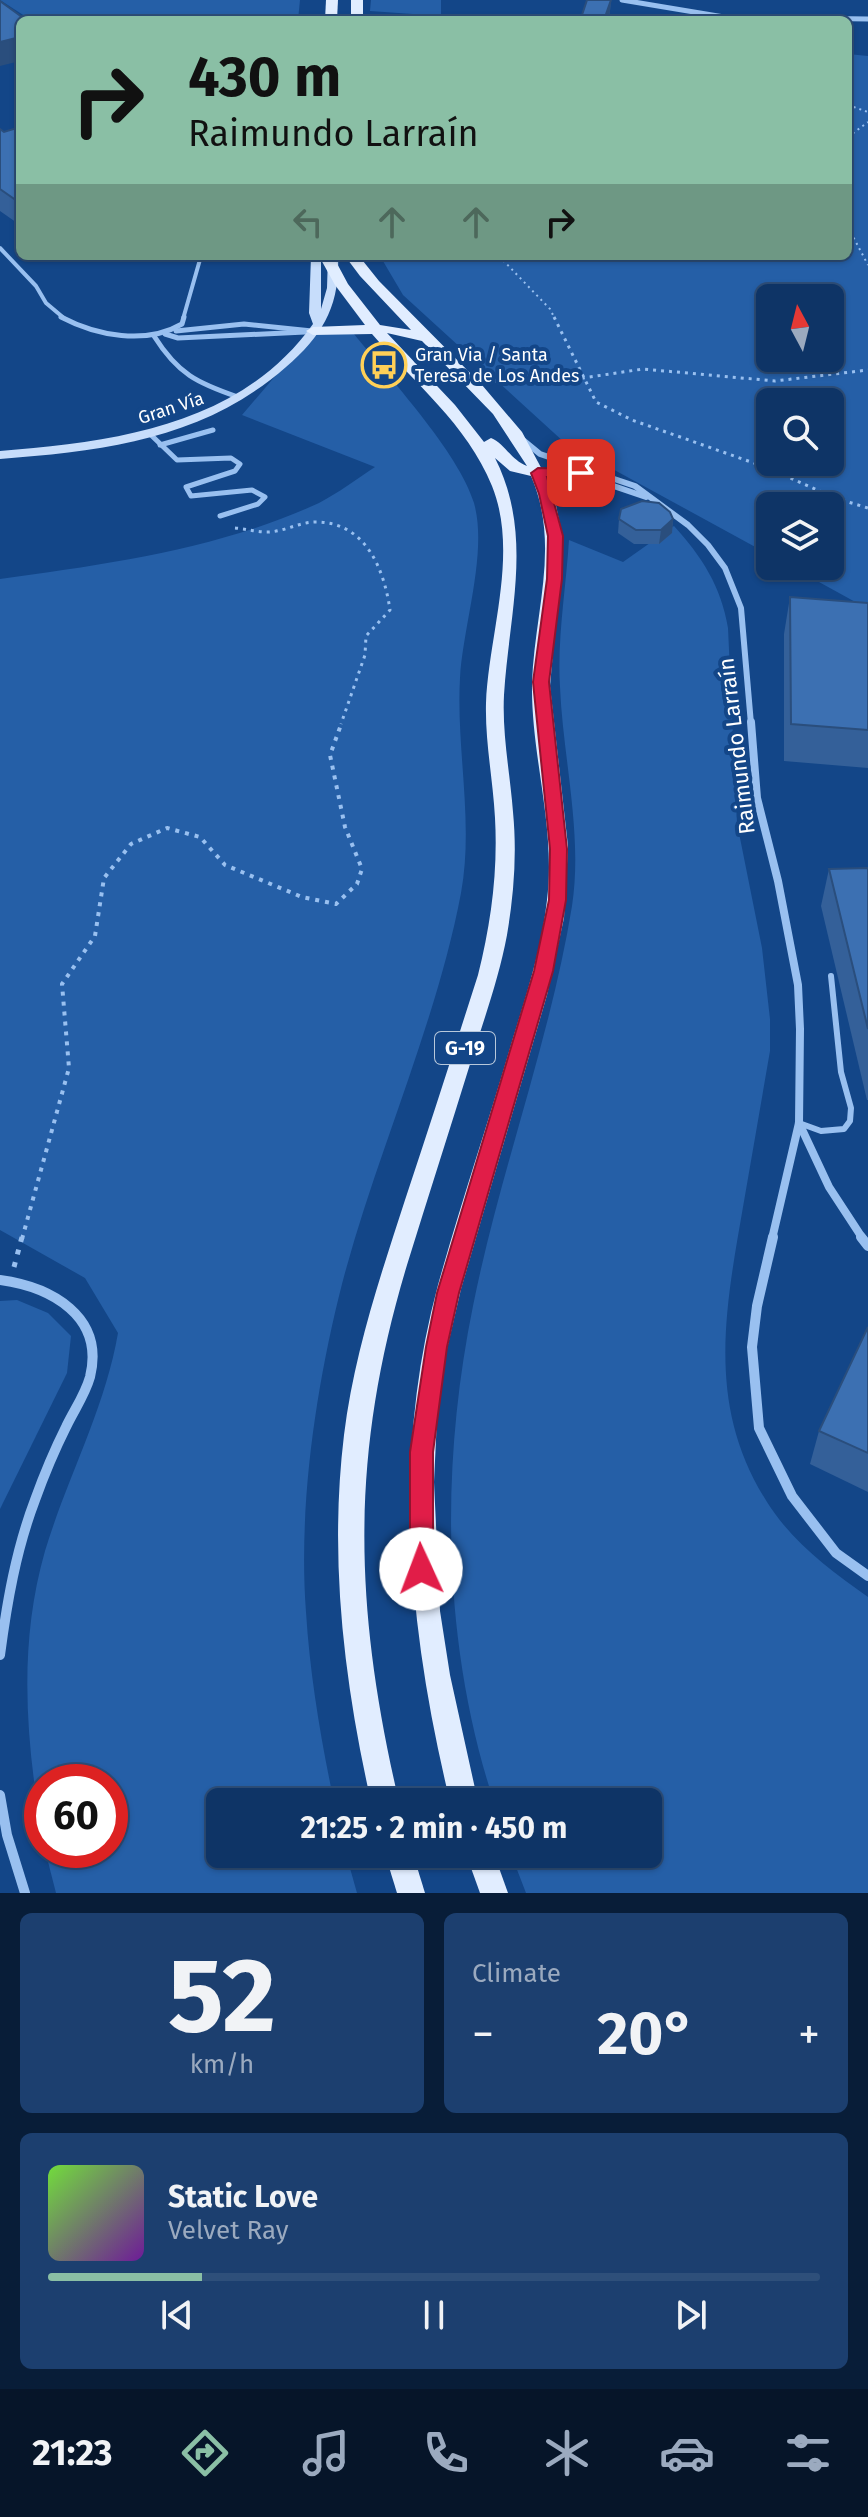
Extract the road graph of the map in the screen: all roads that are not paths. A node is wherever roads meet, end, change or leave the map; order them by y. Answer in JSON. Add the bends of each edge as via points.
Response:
{"nodes":[{"id":1,"x":622,"y":0,"type":"edge"},
{"id":2,"x":718,"y":16,"type":"edge"},
{"id":3,"x":0,"y":248,"type":"edge"},
{"id":4,"x":200,"y":260,"type":"edge"},
{"id":5,"x":316,"y":260,"type":"edge"},
{"id":6,"x":328,"y":260,"type":"edge"},
{"id":7,"x":333,"y":260,"type":"edge"},
{"id":8,"x":356,"y":260,"type":"edge"},
{"id":9,"x":334,"y":273,"type":"junction"},
{"id":10,"x":316,"y":327,"type":"junction"},
{"id":11,"x":375,"y":329,"type":"junction"},
{"id":12,"x":165,"y":334,"type":"junction"},
{"id":13,"x":154,"y":336,"type":"junction"},
{"id":14,"x":424,"y":337,"type":"junction"},
{"id":15,"x":416,"y":374,"type":"junction"},
{"id":16,"x":243,"y":398,"type":"junction"},
{"id":17,"x":213,"y":430,"type":"dead end"},
{"id":18,"x":515,"y":434,"type":"junction"},
{"id":19,"x":151,"y":435,"type":"junction"},
{"id":20,"x":160,"y":445,"type":"junction"},
{"id":21,"x":0,"y":455,"type":"edge"},
{"id":22,"x":538,"y":473,"type":"junction"},
{"id":23,"x":593,"y":478,"type":"junction"},
{"id":24,"x":646,"y":497,"type":"junction"},
{"id":25,"x":552,"y":515,"type":"junction"},
{"id":26,"x":220,"y":516,"type":"road end"},
{"id":27,"x":831,"y":976,"type":"dead end"},
{"id":28,"x":799,"y":1123,"type":"junction"},
{"id":29,"x":868,"y":1246,"type":"edge"},
{"id":30,"x":5,"y":1280,"type":"edge"},
{"id":31,"x":868,"y":1576,"type":"edge"},
{"id":32,"x":0,"y":1655,"type":"edge"},
{"id":33,"x":382,"y":1788,"type":"edge"},
{"id":34,"x":461,"y":1788,"type":"edge"},
{"id":35,"x":0,"y":1795,"type":"edge"},
{"id":36,"x":403,"y":1868,"type":"edge"},
{"id":37,"x":485,"y":1868,"type":"edge"},
{"id":38,"x":25,"y":1893,"type":"edge"},
{"id":39,"x":411,"y":1893,"type":"edge"},
{"id":40,"x":494,"y":1893,"type":"edge"}],
"edges":[{"from":1,"to":2,"type":"street"},
{"from":3,"to":13,"type":"lane","via":[[62,318],[109,334]]},
{"from":4,"to":12,"type":"lane","via":[[182,324]]},
{"from":5,"to":10,"type":"main road"},
{"from":6,"to":9,"type":"main road","number":"G-19"},
{"from":7,"to":9,"type":"main road","name":"Gran Vía"},
{"from":8,"to":14,"type":"main road","number":"G-19"},
{"from":9,"to":10,"type":"main road","name":"Gran Vía","via":[[328,314]]},
{"from":9,"to":11,"type":"main road","number":"G-19"},
{"from":10,"to":11,"type":"main road"},
{"from":10,"to":12,"type":"lane","via":[[192,338]]},
{"from":10,"to":12,"type":"lane","via":[[197,326]]},
{"from":10,"to":16,"type":"main road","name":"Gran Vía","via":[[271,377]]},
{"from":11,"to":14,"type":"main road"},
{"from":11,"to":15,"type":"main road","number":"G-19"},
{"from":12,"to":13,"type":"lane"},
{"from":13,"to":16,"type":"lane","via":[[188,379]]},
{"from":14,"to":18,"type":"main road","number":"G-19"},
{"from":15,"to":22,"type":"main road","via":[[463,406],[504,463]]},
{"from":15,"to":33,"type":"main road","number":"G-19","via":[[489,461],[510,518],[512,560],[495,672],[505,830],[500,926],[388,1290],[360,1408],[353,1465],[350,1580],[355,1641]]},
{"from":16,"to":19,"type":"main road","name":"Gran Vía"},
{"from":17,"to":20,"type":"lane"},
{"from":18,"to":22,"type":"main road","number":"G-19"},
{"from":18,"to":24,"type":"street","name":"Raimundo Larraín","via":[[540,454],[618,478]]},
{"from":19,"to":20,"type":"lane"},
{"from":19,"to":21,"type":"main road","name":"Gran Vía"},
{"from":20,"to":26,"type":"lane","via":[[177,460],[231,458],[240,464],[235,471],[186,487],[191,496],[252,490],[265,497]]},
{"from":22,"to":23,"type":"street","name":"Raimundo Larraín","via":[[577,472]]},
{"from":22,"to":25,"type":"main road","number":"G-19"},
{"from":23,"to":24,"type":"street","name":"Raimundo Larraín"},
{"from":23,"to":25,"type":"street","via":[[571,474],[558,480]]},
{"from":24,"to":28,"type":"street","name":"Raimundo Larraín","via":[[706,541],[735,583],[757,798],[798,985]]},
{"from":25,"to":34,"type":"main road","number":"G-19","via":[[556,558],[541,682],[559,849],[557,900],[543,971],[448,1293],[421,1452],[420,1540],[429,1631]]},
{"from":27,"to":28,"type":"lane","via":[[850,1121],[844,1129],[821,1131]]},
{"from":28,"to":29,"type":"street","name":"Raimundo Larraín","via":[[839,1207]]},
{"from":28,"to":31,"type":"street","name":"Raimundo Larraín","via":[[757,1306],[752,1347],[759,1428],[792,1496],[836,1553]]},
{"from":30,"to":32,"type":"street","via":[[40,1286],[67,1302],[87,1327],[93,1356],[86,1388],[30,1511]]},
{"from":35,"to":38,"type":"street"},
{"from":36,"to":39,"type":"main road"},
{"from":37,"to":40,"type":"main road"}]}
